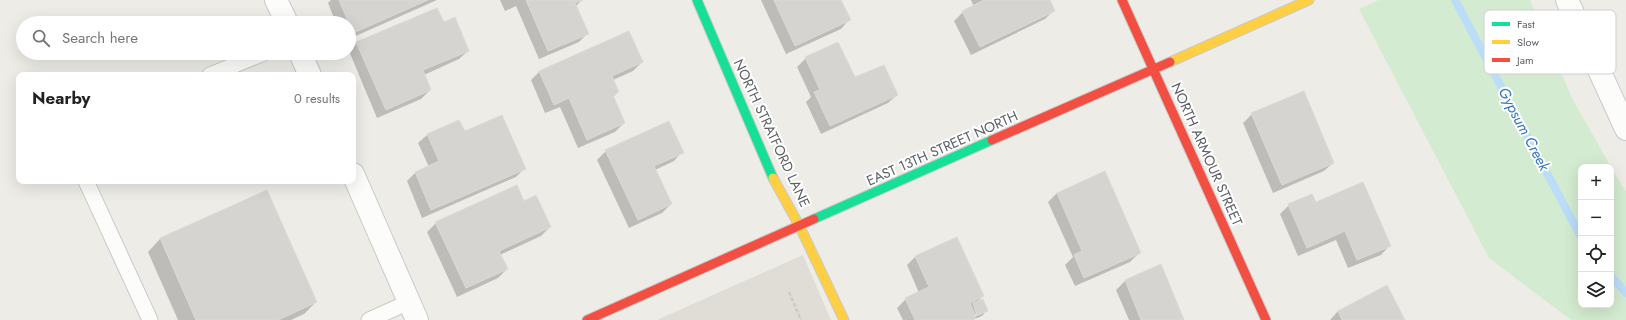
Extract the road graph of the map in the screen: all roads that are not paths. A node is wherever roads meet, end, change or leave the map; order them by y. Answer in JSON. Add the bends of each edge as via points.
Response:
{"nodes":[{"id":1,"x":276,"y":0,"type":"edge"},
{"id":2,"x":697,"y":0,"type":"edge"},
{"id":3,"x":1122,"y":0,"type":"edge"},
{"id":4,"x":1309,"y":0,"type":"edge"},
{"id":5,"x":1567,"y":0,"type":"edge"},
{"id":6,"x":1572,"y":10,"type":"edge"},
{"id":7,"x":284,"y":16,"type":"edge"},
{"id":8,"x":247,"y":60,"type":"edge"},
{"id":9,"x":303,"y":60,"type":"edge"},
{"id":10,"x":1154,"y":69,"type":"junction"},
{"id":11,"x":217,"y":72,"type":"edge"},
{"id":12,"x":309,"y":72,"type":"edge"},
{"id":13,"x":1601,"y":74,"type":"edge"},
{"id":14,"x":1626,"y":129,"type":"edge"},
{"id":15,"x":356,"y":181,"type":"edge"},
{"id":16,"x":87,"y":184,"type":"edge"},
{"id":17,"x":800,"y":227,"type":"junction"},
{"id":18,"x":413,"y":311,"type":"edge"},
{"id":19,"x":150,"y":320,"type":"edge"},
{"id":20,"x":370,"y":320,"type":"edge"},
{"id":21,"x":587,"y":320,"type":"edge"},
{"id":22,"x":844,"y":320,"type":"edge"},
{"id":23,"x":1266,"y":320,"type":"edge"}],
"edges":[{"from":1,"to":7,"type":"street"},
{"from":2,"to":17,"type":"main road","name":"NORTH STRATFORD LANE","via":[[776,184]]},
{"from":3,"to":10,"type":"main road","name":"NORTH ARMOUR STREET"},
{"from":4,"to":10,"type":"main road","name":"EAST 13TH STREET NORTH"},
{"from":5,"to":6,"type":"street"},
{"from":8,"to":11,"type":"lane"},
{"from":9,"to":12,"type":"street"},
{"from":10,"to":17,"type":"main road","name":"EAST 13TH STREET NORTH"},
{"from":10,"to":23,"type":"main road","name":"NORTH ARMOUR STREET"},
{"from":13,"to":14,"type":"street"},
{"from":15,"to":18,"type":"street"},
{"from":16,"to":19,"type":"lane"},
{"from":17,"to":21,"type":"main road","name":"EAST 13TH STREET NORTH"},
{"from":17,"to":22,"type":"main road","name":"NORTH STRATFORD LANE"},
{"from":18,"to":20,"type":"lane"}]}
